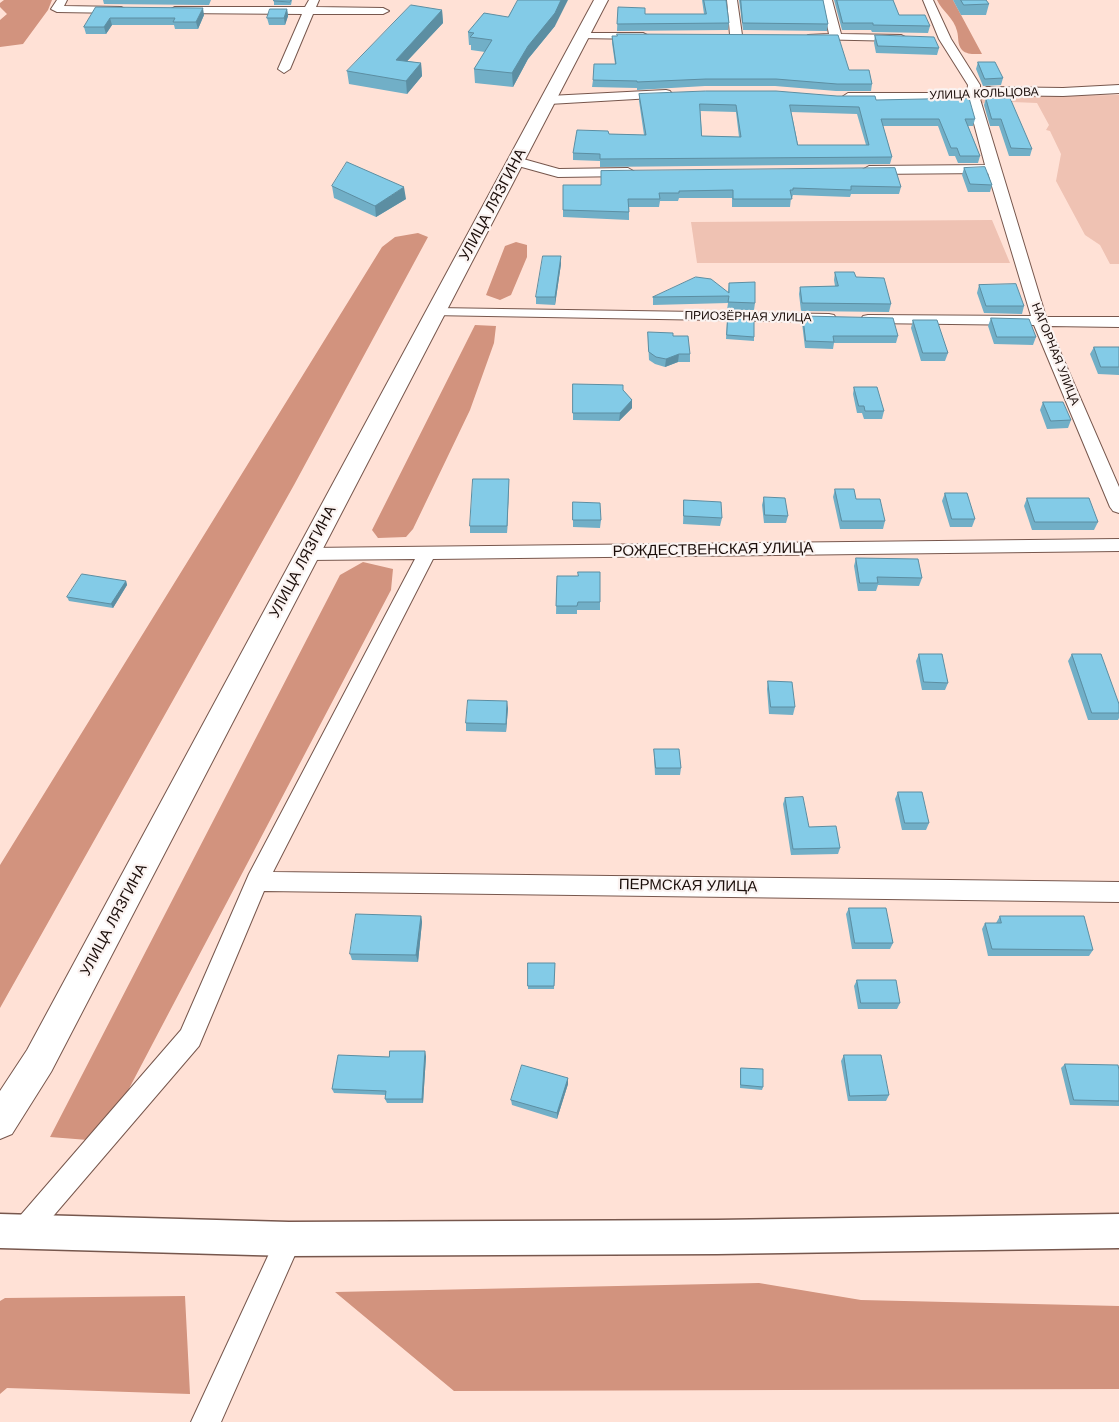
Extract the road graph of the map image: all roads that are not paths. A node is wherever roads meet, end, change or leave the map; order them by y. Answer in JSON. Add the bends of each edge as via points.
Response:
{"nodes":[{"id":1,"x":602,"y":0,"type":"edge"},
{"id":2,"x":732,"y":0,"type":"edge"},
{"id":3,"x":826,"y":0,"type":"edge"},
{"id":4,"x":928,"y":0,"type":"edge"},
{"id":5,"x":60,"y":5,"type":"edge"},
{"id":6,"x":311,"y":5,"type":"edge"},
{"id":7,"x":135,"y":10,"type":"edge"},
{"id":8,"x":164,"y":10,"type":"edge"},
{"id":9,"x":383,"y":11,"type":"dead end"},
{"id":10,"x":736,"y":35,"type":"edge"},
{"id":11,"x":583,"y":36,"type":"junction"},
{"id":12,"x":659,"y":36,"type":"edge"},
{"id":13,"x":796,"y":37,"type":"edge"},
{"id":14,"x":836,"y":38,"type":"junction"},
{"id":15,"x":915,"y":38,"type":"edge"},
{"id":16,"x":284,"y":68,"type":"dead end"},
{"id":17,"x":1119,"y":89,"type":"edge"},
{"id":18,"x":676,"y":94,"type":"edge"},
{"id":19,"x":836,"y":97,"type":"edge"},
{"id":20,"x":973,"y":97,"type":"junction"},
{"id":21,"x":549,"y":100,"type":"junction"},
{"id":22,"x":516,"y":161,"type":"junction"},
{"id":23,"x":993,"y":169,"type":"junction"},
{"id":24,"x":854,"y":170,"type":"edge"},
{"id":25,"x":637,"y":172,"type":"edge"},
{"id":26,"x":436,"y":312,"type":"junction"},
{"id":27,"x":1040,"y":322,"type":"junction"},
{"id":28,"x":1119,"y":322,"type":"edge"},
{"id":29,"x":1119,"y":506,"type":"edge"},
{"id":30,"x":1119,"y":545,"type":"edge"},
{"id":31,"x":427,"y":553,"type":"junction"},
{"id":32,"x":308,"y":554,"type":"junction"},
{"id":33,"x":257,"y":881,"type":"junction"},
{"id":34,"x":1119,"y":892,"type":"edge"},
{"id":35,"x":0,"y":1122,"type":"edge"},
{"id":36,"x":1119,"y":1231,"type":"edge"},
{"id":37,"x":11,"y":1232,"type":"edge"},
{"id":38,"x":289,"y":1239,"type":"junction"},
{"id":39,"x":206,"y":1422,"type":"edge"}],
"edges":[{"from":1,"to":11,"type":"main road","name":"УЛИЦА ЛЯЗГИНА"},
{"from":2,"to":10,"type":"street"},
{"from":3,"to":14,"type":"street"},
{"from":4,"to":20,"type":"street","name":"НАГОРНАЯ УЛИЦА","via":[[940,39],[974,85]]},
{"from":5,"to":7,"type":"street"},
{"from":6,"to":8,"type":"street"},
{"from":6,"to":9,"type":"street"},
{"from":6,"to":16,"type":"street"},
{"from":11,"to":12,"type":"street"},
{"from":11,"to":21,"type":"main road","name":"УЛИЦА ЛЯЗГИНА"},
{"from":13,"to":14,"type":"street"},
{"from":14,"to":15,"type":"street"},
{"from":17,"to":20,"type":"street","name":"УЛИЦА КОЛЬЦОВА","via":[[987,91]]},
{"from":18,"to":21,"type":"street"},
{"from":19,"to":20,"type":"street","name":"УЛИЦА КОЛЬЦОВА"},
{"from":20,"to":23,"type":"street","name":"НАГОРНАЯ УЛИЦА"},
{"from":21,"to":22,"type":"main road","name":"УЛИЦА ЛЯЗГИНА"},
{"from":22,"to":25,"type":"street","via":[[558,173]]},
{"from":22,"to":26,"type":"main road","name":"УЛИЦА ЛЯЗГИНА"},
{"from":23,"to":24,"type":"street"},
{"from":23,"to":27,"type":"street","name":"НАГОРНАЯ УЛИЦА"},
{"from":26,"to":27,"type":"street","name":"ПРИОЗЁРНАЯ УЛИЦА"},
{"from":26,"to":32,"type":"main road","name":"УЛИЦА ЛЯЗГИНА"},
{"from":27,"to":28,"type":"street","name":"ПРИОЗЁРНАЯ УЛИЦА"},
{"from":27,"to":29,"type":"street","name":"НАГОРНАЯ УЛИЦА"},
{"from":30,"to":31,"type":"street","name":"РОЖДЕСТВЕНСКАЯ УЛИЦА"},
{"from":31,"to":32,"type":"street","name":"РОЖДЕСТВЕНСКАЯ УЛИЦА"},
{"from":31,"to":33,"type":"street"},
{"from":32,"to":35,"type":"main road","name":"УЛИЦА ЛЯЗГИНА","via":[[39,1061]]},
{"from":33,"to":34,"type":"street","name":"ПЕРМСКАЯ УЛИЦА"},
{"from":33,"to":37,"type":"street","via":[[190,1038]]},
{"from":36,"to":38,"type":"street"},
{"from":37,"to":38,"type":"street"},
{"from":38,"to":39,"type":"street"}]}
